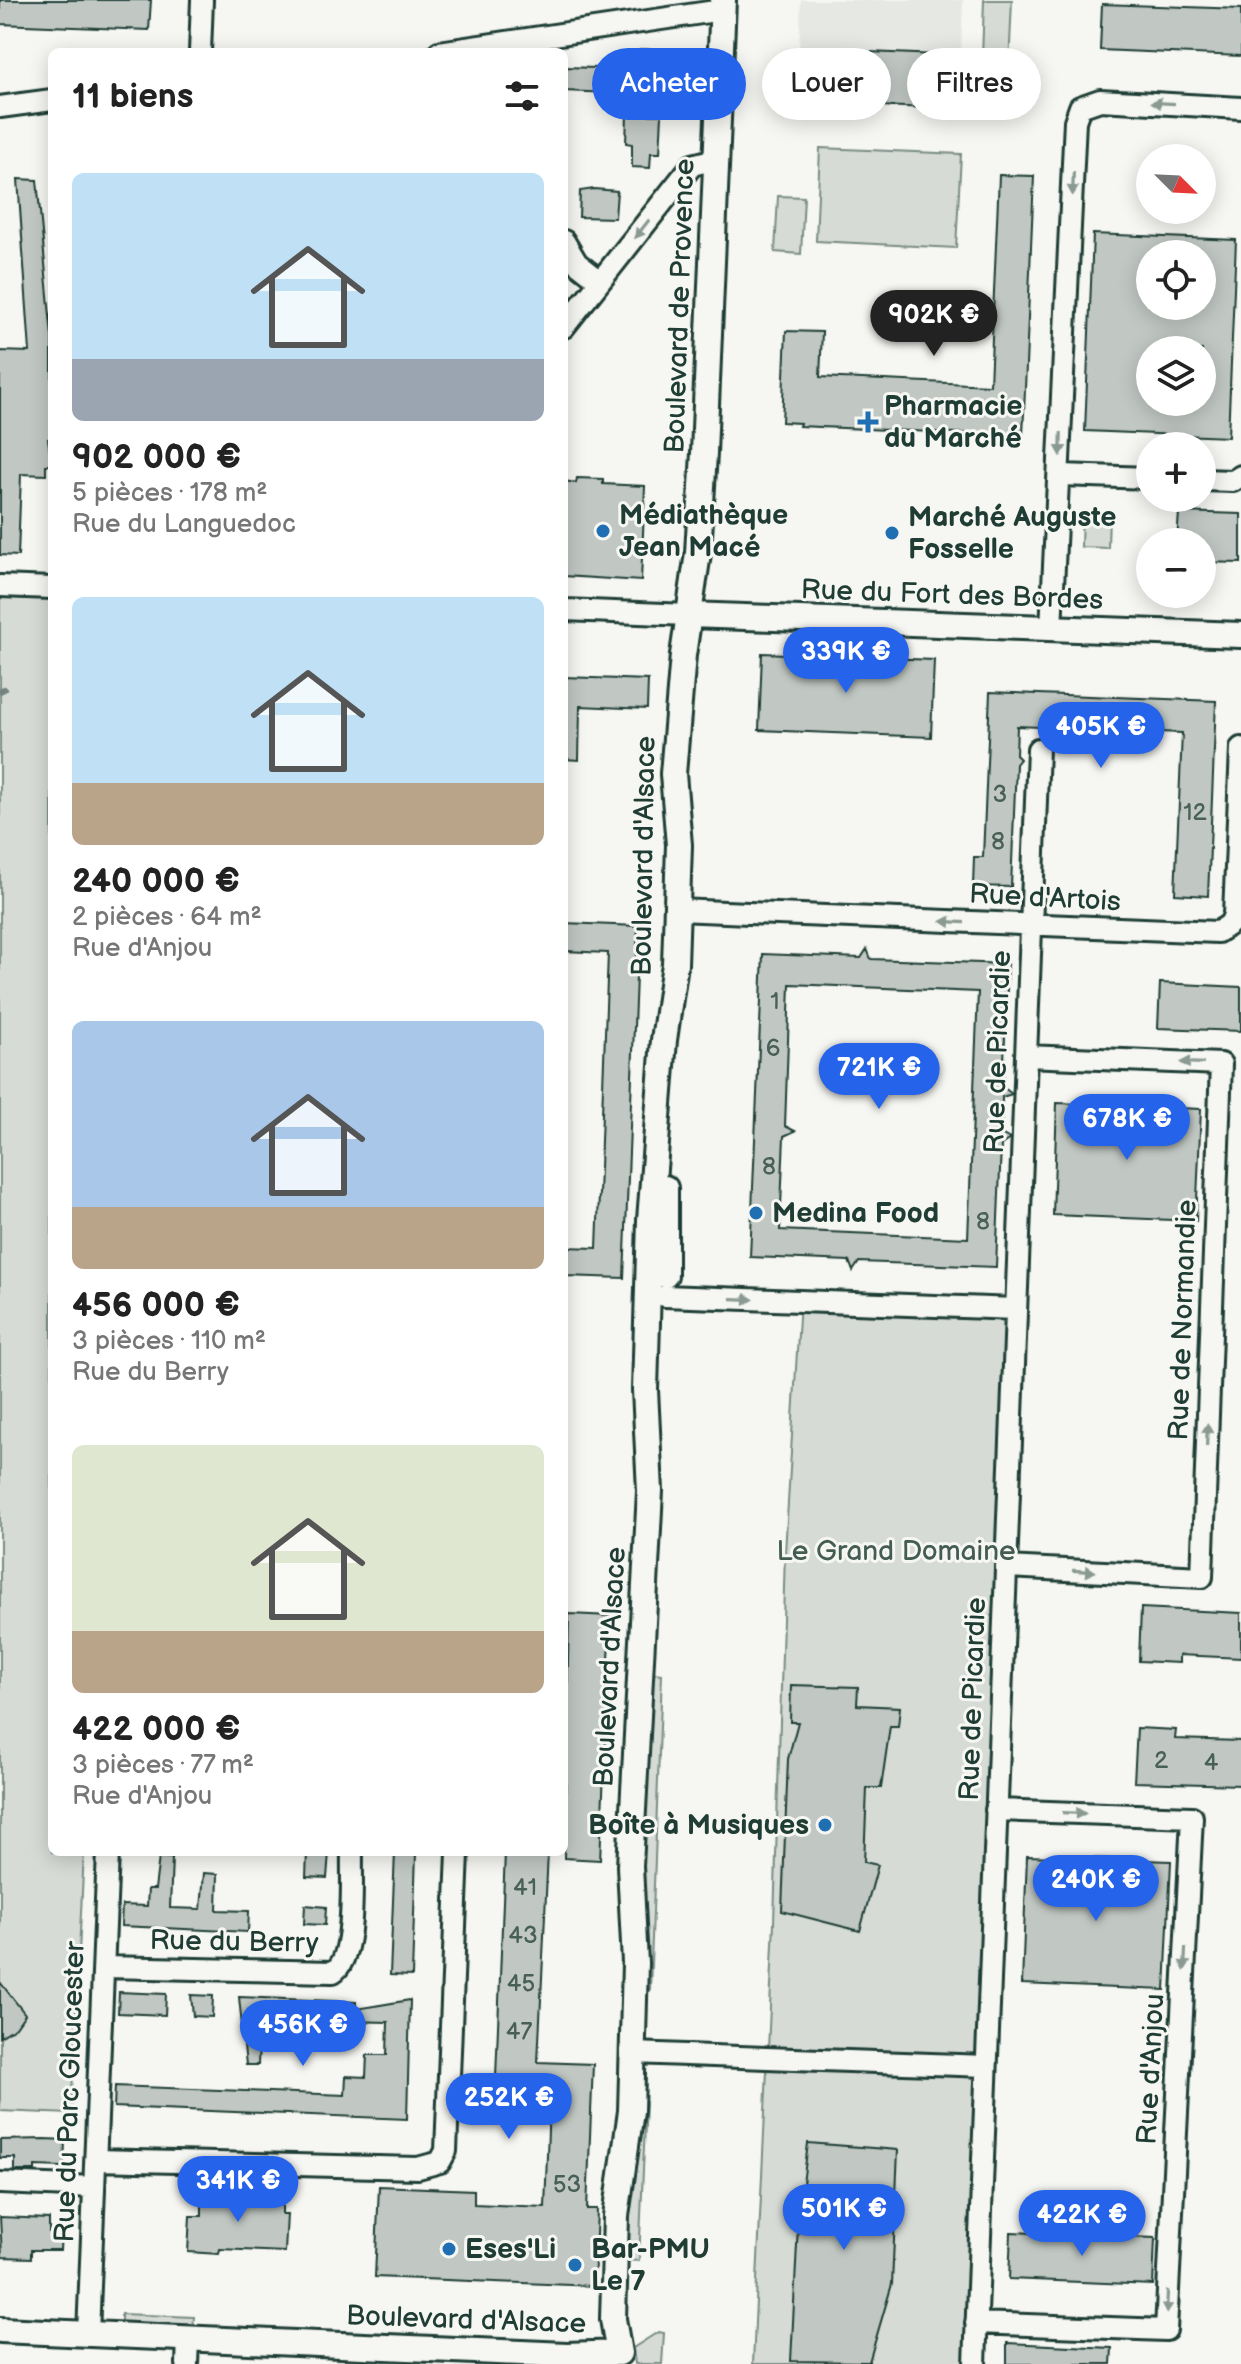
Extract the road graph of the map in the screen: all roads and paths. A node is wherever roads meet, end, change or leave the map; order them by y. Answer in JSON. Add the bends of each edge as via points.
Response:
{"nodes":[{"id":1,"x":202,"y":0,"type":"edge"},
{"id":2,"x":723,"y":5,"type":"edge"},
{"id":3,"x":200,"y":48,"type":"edge"},
{"id":4,"x":463,"y":48,"type":"edge"},
{"id":5,"x":48,"y":101,"type":"edge"},
{"id":6,"x":0,"y":107,"type":"edge"},
{"id":7,"x":1241,"y":108,"type":"edge"},
{"id":8,"x":716,"y":159,"type":"junction"},
{"id":9,"x":568,"y":248,"type":"edge"},
{"id":10,"x":600,"y":281,"type":"junction"},
{"id":11,"x":568,"y":322,"type":"edge"},
{"id":12,"x":1061,"y":475,"type":"junction"},
{"id":13,"x":1241,"y":476,"type":"edge"},
{"id":14,"x":1136,"y":478,"type":"edge"},
{"id":15,"x":1216,"y":480,"type":"edge"},
{"id":16,"x":0,"y":586,"type":"edge"},
{"id":17,"x":48,"y":588,"type":"edge"},
{"id":18,"x":568,"y":610,"type":"edge"},
{"id":19,"x":689,"y":615,"type":"junction"},
{"id":20,"x":1051,"y":629,"type":"junction"},
{"id":21,"x":1241,"y":635,"type":"edge"},
{"id":22,"x":1241,"y":748,"type":"edge"},
{"id":23,"x":1038,"y":749,"type":"dead end"},
{"id":24,"x":677,"y":910,"type":"junction"},
{"id":25,"x":1031,"y":925,"type":"junction"},
{"id":26,"x":1026,"y":1056,"type":"junction"},
{"id":27,"x":659,"y":1146,"type":"junction"},
{"id":28,"x":664,"y":1296,"type":"junction"},
{"id":29,"x":1016,"y":1309,"type":"junction"},
{"id":30,"x":647,"y":1419,"type":"junction"},
{"id":31,"x":1006,"y":1567,"type":"junction"},
{"id":32,"x":996,"y":1810,"type":"junction"},
{"id":33,"x":108,"y":1856,"type":"edge"},
{"id":34,"x":352,"y":1856,"type":"edge"},
{"id":35,"x":458,"y":1856,"type":"edge"},
{"id":36,"x":104,"y":1967,"type":"junction"},
{"id":37,"x":633,"y":2053,"type":"junction"},
{"id":38,"x":986,"y":2066,"type":"junction"},
{"id":39,"x":96,"y":2160,"type":"junction"},
{"id":40,"x":0,"y":2183,"type":"edge"},
{"id":41,"x":94,"y":2187,"type":"junction"},
{"id":42,"x":976,"y":2323,"type":"junction"},
{"id":43,"x":0,"y":2330,"type":"edge"},
{"id":44,"x":88,"y":2334,"type":"junction"},
{"id":45,"x":188,"y":2338,"type":"junction"},
{"id":46,"x":620,"y":2358,"type":"edge"},
{"id":47,"x":187,"y":2364,"type":"edge"},
{"id":48,"x":975,"y":2364,"type":"edge"}],
"edges":[{"from":1,"to":3,"type":"street"},
{"from":2,"to":4,"type":"street"},
{"from":2,"to":8,"type":"street","name":"Boulevard de Provence"},
{"from":5,"to":6,"type":"street"},
{"from":7,"to":12,"type":"street","one_way":true,"via":[[1100,100],[1080,107],[1075,121]]},
{"from":8,"to":10,"type":"street","one_way":true,"via":[[692,165]]},
{"from":8,"to":19,"type":"street","name":"Boulevard de Provence","via":[[704,453]]},
{"from":9,"to":10,"type":"street","via":[[577,263]]},
{"from":10,"to":11,"type":"street"},
{"from":12,"to":14,"type":"street"},
{"from":12,"to":20,"type":"street"},
{"from":13,"to":15,"type":"street"},
{"from":16,"to":17,"type":"street"},
{"from":18,"to":19,"type":"street","name":"Rue du Fort des Bordes"},
{"from":19,"to":20,"type":"street","name":"Rue du Fort des Bordes"},
{"from":19,"to":24,"type":"street","name":"Boulevard d'Alsace","via":[[673,774]]},
{"from":20,"to":21,"type":"street","name":"Rue du Fort des Bordes"},
{"from":22,"to":25,"type":"street","name":"Rue d'Artois","via":[[1234,915],[1224,929],[1209,933]]},
{"from":23,"to":25,"type":"street","name":"Rue de Picardie"},
{"from":25,"to":24,"type":"street","name":"Rue d'Artois","one_way":true},
{"from":24,"to":27,"type":"street","name":"Boulevard d'Alsace"},
{"from":25,"to":26,"type":"street","name":"Rue de Picardie"},
{"from":26,"to":29,"type":"street","name":"Rue de Picardie"},
{"from":31,"to":26,"type":"street","name":"Rue de Normandie","one_way":true,"via":[[1202,1577],[1221,1064]]},
{"from":27,"to":28,"type":"street","name":"Boulevard d'Alsace","via":[[667,1213]]},
{"from":27,"to":30,"type":"street","name":"Boulevard d'Alsace","via":[[650,1220]]},
{"from":28,"to":29,"type":"street","one_way":true},
{"from":28,"to":30,"type":"street","name":"Boulevard d'Alsace","via":[[661,1356]]},
{"from":29,"to":31,"type":"street","name":"Rue de Picardie"},
{"from":30,"to":37,"type":"street","name":"Boulevard d'Alsace","via":[[650,1491],[630,1866]]},
{"from":31,"to":32,"type":"street","name":"Rue de Picardie"},
{"from":32,"to":38,"type":"street","name":"Rue de Picardie"},
{"from":32,"to":42,"type":"street","name":"Rue d'Anjou","one_way":true,"via":[[1192,1817],[1166,2330]]},
{"from":33,"to":36,"type":"street","name":"Rue du Parc Gloucester"},
{"from":34,"to":36,"type":"street","name":"Rue du Berry","via":[[347,1955],[333,1972]]},
{"from":35,"to":39,"type":"street","via":[[446,2151],[440,2162],[418,2168]]},
{"from":36,"to":39,"type":"street","name":"Rue du Parc Gloucester"},
{"from":37,"to":38,"type":"street"},
{"from":37,"to":46,"type":"street","name":"Boulevard d'Alsace","via":[[631,2111],[616,2216],[613,2319]]},
{"from":38,"to":42,"type":"street","name":"Rue de Picardie"},
{"from":39,"to":41,"type":"street","name":"Rue du Parc Gloucester"},
{"from":40,"to":41,"type":"street"},
{"from":41,"to":44,"type":"street","name":"Rue du Parc Gloucester"},
{"from":42,"to":48,"type":"street","name":"Rue de Picardie"},
{"from":43,"to":44,"type":"street","name":"Boulevard d'Alsace"},
{"from":44,"to":45,"type":"street","name":"Boulevard d'Alsace"},
{"from":45,"to":46,"type":"street","name":"Boulevard d'Alsace"},
{"from":45,"to":47,"type":"street"}]}
